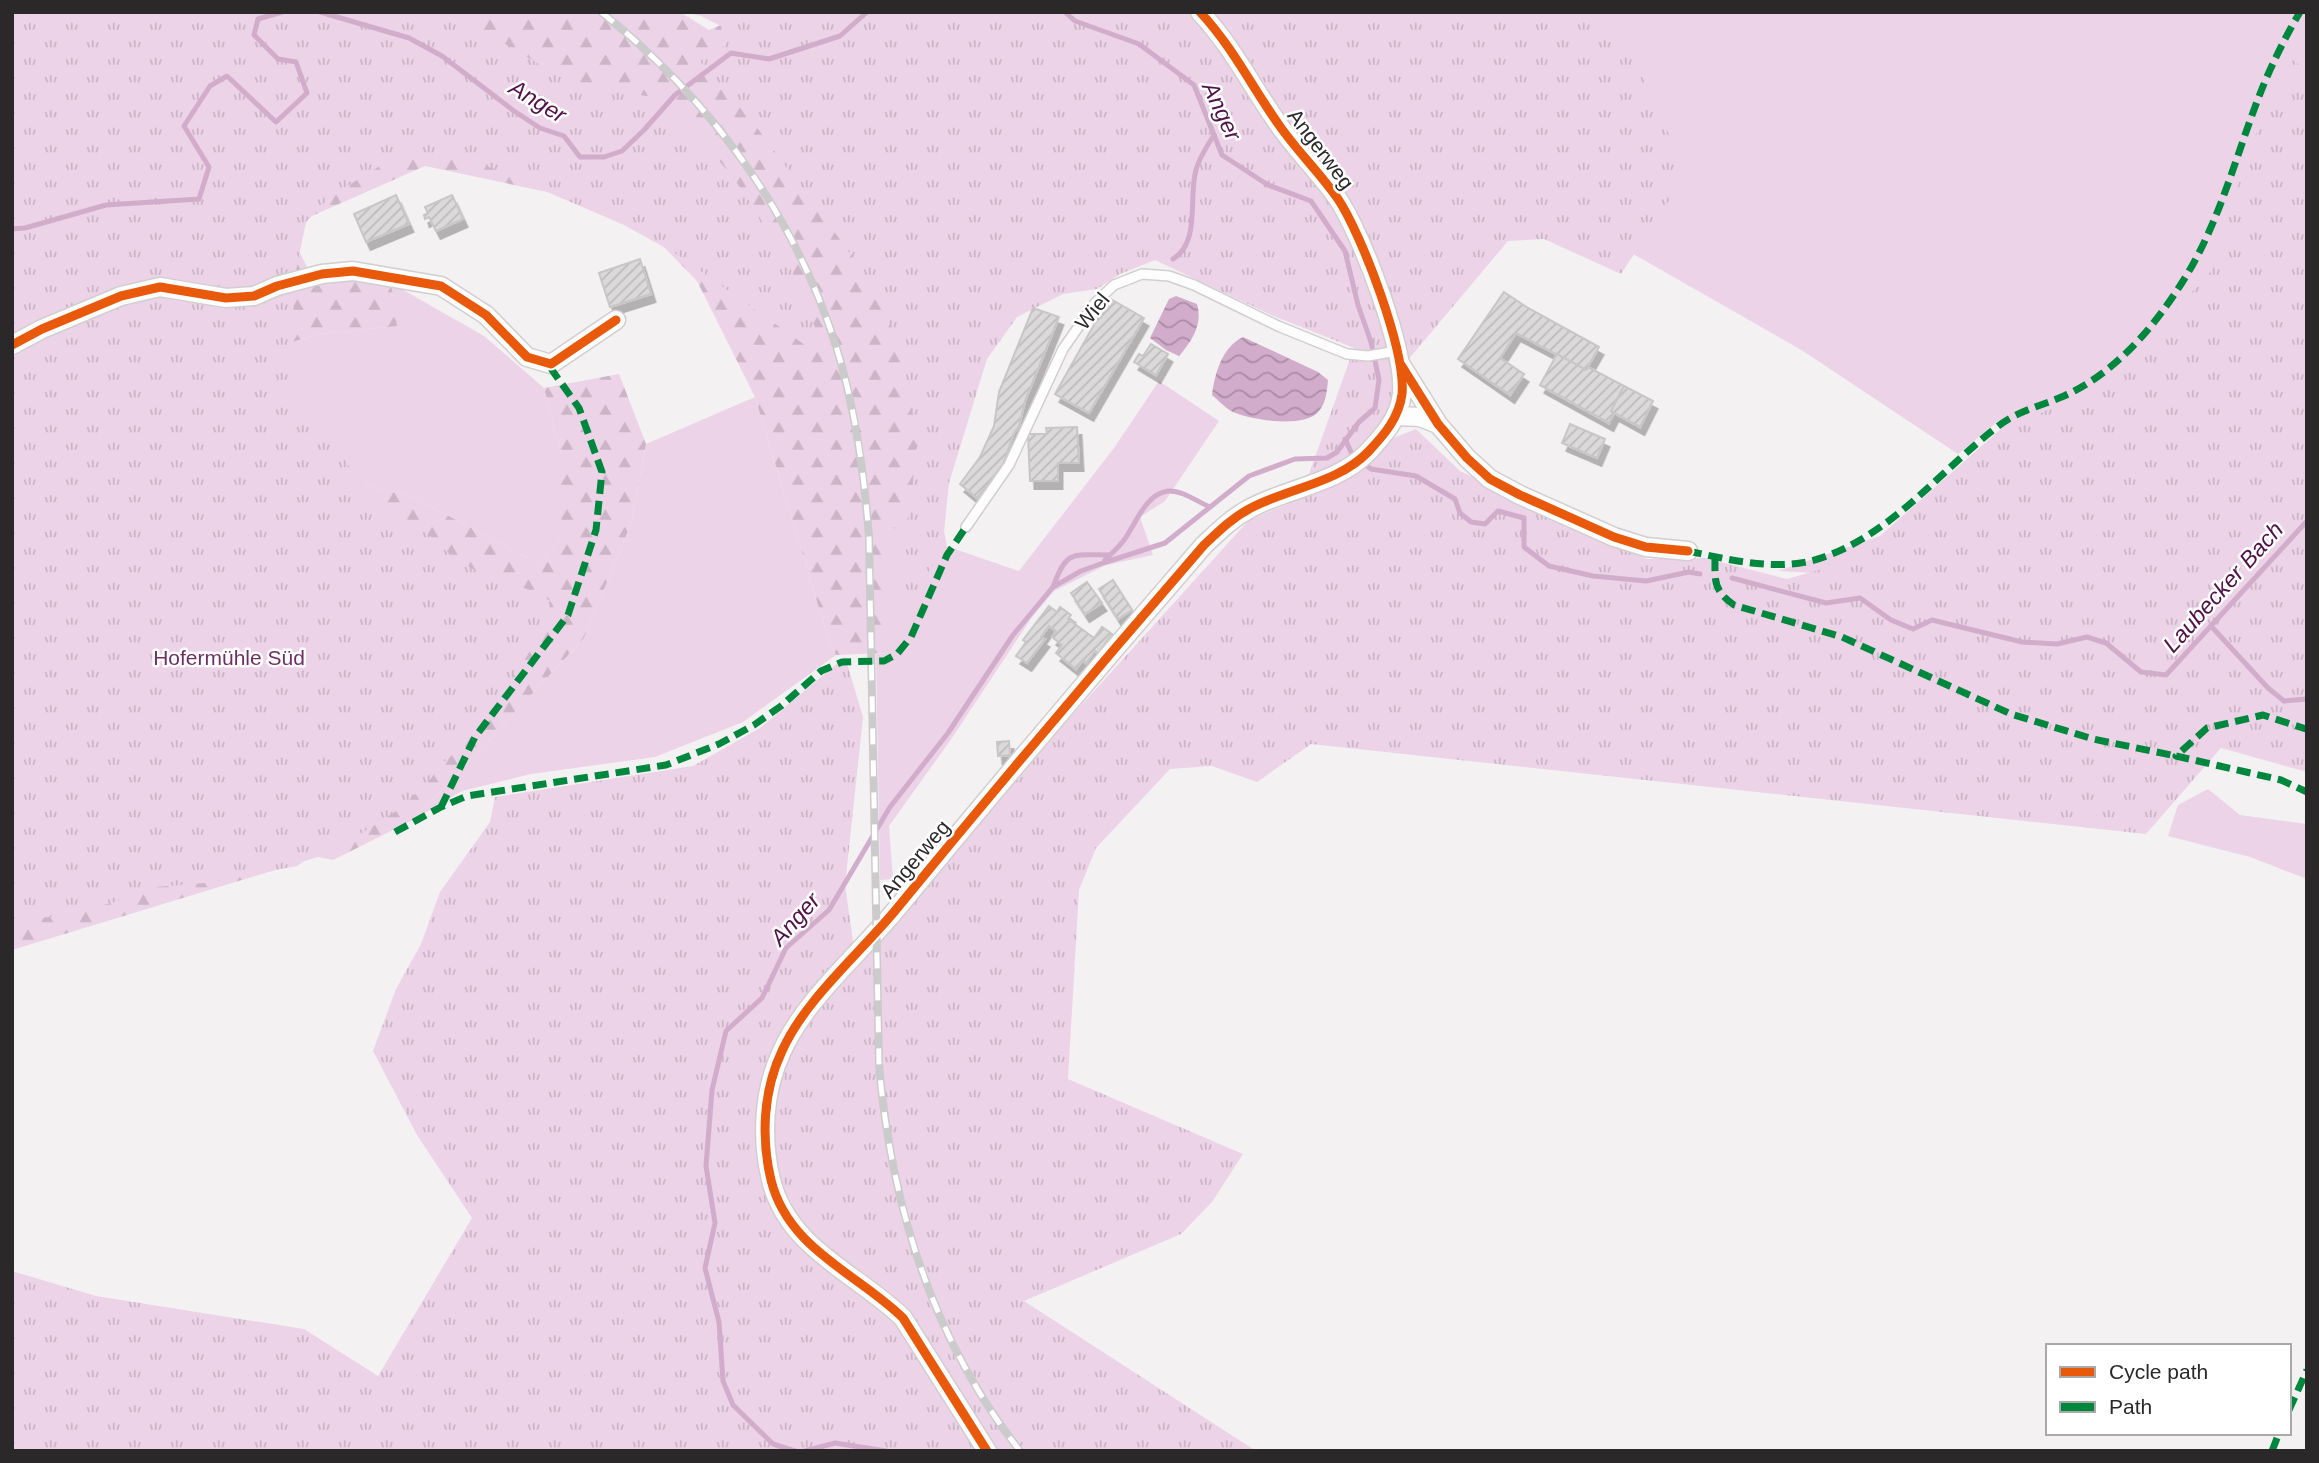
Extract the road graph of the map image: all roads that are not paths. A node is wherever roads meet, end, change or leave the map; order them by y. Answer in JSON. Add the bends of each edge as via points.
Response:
{"nodes":[{"id":1,"x":1200,"y":12,"type":"edge"},
{"id":2,"x":616,"y":320,"type":"dead end"},
{"id":3,"x":12,"y":345,"type":"edge"},
{"id":4,"x":1395,"y":355,"type":"junction"},
{"id":5,"x":1397,"y":415,"type":"junction"},
{"id":6,"x":1438,"y":424,"type":"junction"},
{"id":7,"x":966,"y":527,"type":"dead end"},
{"id":8,"x":1688,"y":551,"type":"dead end"},
{"id":9,"x":987,"y":1451,"type":"edge"}],
"edges":[{"from":1,"to":4,"type":"street","name":"Angerweg","via":[[1236,56],[1279,125],[1339,200],[1366,254]]},
{"from":2,"to":3,"type":"street","via":[[551,364],[527,357],[486,315],[441,286],[353,271],[322,274],[245,297],[160,287],[121,296]]},
{"from":4,"to":5,"type":"street","name":"Angerweg","via":[[1402,393]]},
{"from":4,"to":6,"type":"street","name":"Angerweg"},
{"from":4,"to":7,"type":"lane","name":"Wiel","via":[[1347,354],[1169,276],[1142,274],[1114,285],[1095,303],[1063,349],[1009,465]]},
{"from":5,"to":6,"type":"street"},
{"from":5,"to":9,"type":"street","name":"Angerweg","via":[[1366,454],[1348,468],[1251,508],[1204,545],[800,1019],[774,1069],[766,1106],[766,1149],[783,1213],[809,1245],[903,1318]]},
{"from":6,"to":8,"type":"street","name":"Angerweg","via":[[1490,479],[1520,495],[1614,537],[1646,547]]}]}
